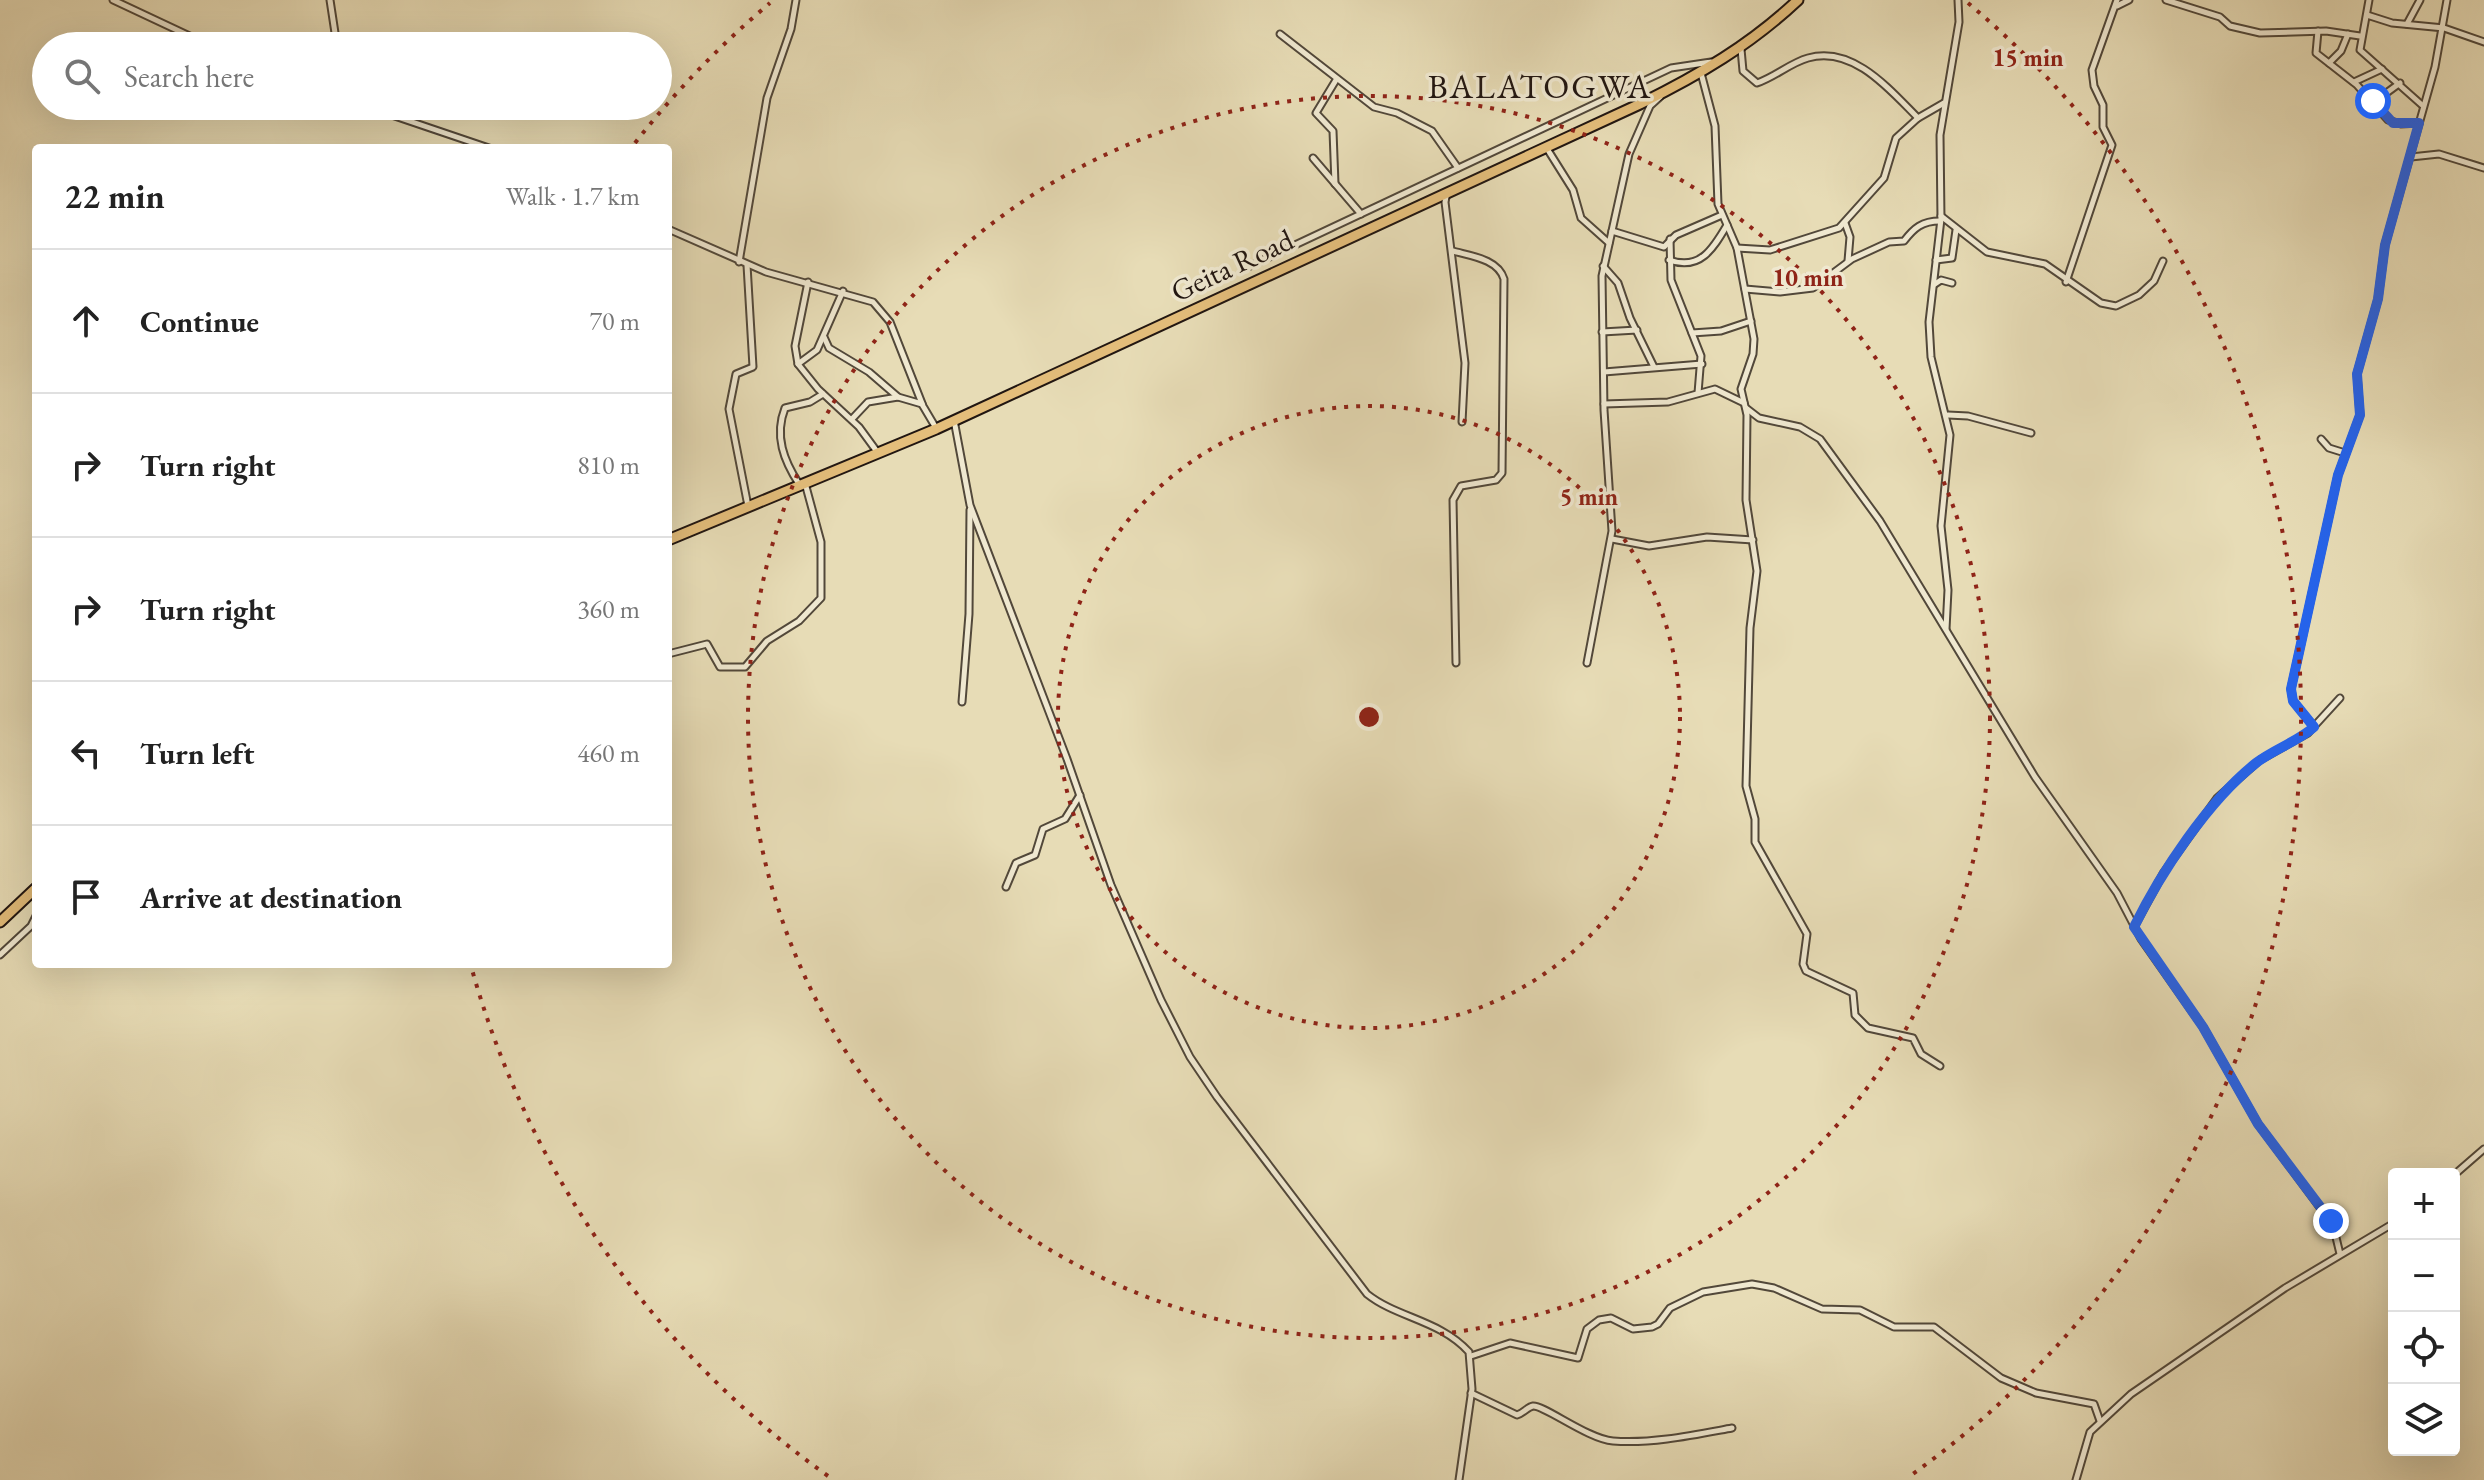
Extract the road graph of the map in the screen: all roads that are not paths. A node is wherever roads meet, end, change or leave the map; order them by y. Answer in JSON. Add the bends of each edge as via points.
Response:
{"nodes":[{"id":1,"x":113,"y":0,"type":"edge"},
{"id":2,"x":330,"y":0,"type":"edge"},
{"id":3,"x":796,"y":0,"type":"edge"},
{"id":4,"x":1798,"y":0,"type":"edge"},
{"id":5,"x":1958,"y":0,"type":"edge"},
{"id":6,"x":2129,"y":0,"type":"edge"},
{"id":7,"x":2166,"y":0,"type":"edge"},
{"id":8,"x":2189,"y":0,"type":"edge"},
{"id":9,"x":2369,"y":0,"type":"edge"},
{"id":10,"x":2420,"y":0,"type":"edge"},
{"id":11,"x":2447,"y":0,"type":"edge"},
{"id":12,"x":2117,"y":3,"type":"edge"},
{"id":13,"x":2188,"y":8,"type":"junction"},
{"id":14,"x":2367,"y":15,"type":"junction"},
{"id":15,"x":2407,"y":25,"type":"junction"},
{"id":16,"x":2444,"y":28,"type":"junction"},
{"id":17,"x":2318,"y":31,"type":"junction"},
{"id":18,"x":181,"y":32,"type":"edge"},
{"id":19,"x":335,"y":32,"type":"edge"},
{"id":20,"x":1280,"y":34,"type":"dead end"},
{"id":21,"x":2348,"y":34,"type":"junction"},
{"id":22,"x":2360,"y":36,"type":"junction"},
{"id":23,"x":2484,"y":42,"type":"edge"},
{"id":24,"x":1741,"y":49,"type":"junction"},
{"id":25,"x":1724,"y":61,"type":"junction"},
{"id":26,"x":2329,"y":63,"type":"junction"},
{"id":27,"x":2383,"y":69,"type":"junction"},
{"id":28,"x":1701,"y":73,"type":"junction"},
{"id":29,"x":1336,"y":80,"type":"junction"},
{"id":30,"x":2354,"y":82,"type":"junction"},
{"id":31,"x":2400,"y":83,"type":"junction"},
{"id":32,"x":1667,"y":91,"type":"junction"},
{"id":33,"x":2374,"y":102,"type":"junction"},
{"id":34,"x":1944,"y":103,"type":"junction"},
{"id":35,"x":2423,"y":106,"type":"junction"},
{"id":36,"x":1918,"y":118,"type":"junction"},
{"id":37,"x":406,"y":120,"type":"edge"},
{"id":38,"x":2419,"y":123,"type":"junction"},
{"id":39,"x":477,"y":144,"type":"edge"},
{"id":40,"x":1547,"y":147,"type":"junction"},
{"id":41,"x":2411,"y":157,"type":"junction"},
{"id":42,"x":1313,"y":158,"type":"dead end"},
{"id":43,"x":1458,"y":168,"type":"junction"},
{"id":44,"x":2484,"y":168,"type":"edge"},
{"id":45,"x":1335,"y":184,"type":"junction"},
{"id":46,"x":1447,"y":191,"type":"junction"},
{"id":47,"x":1361,"y":214,"type":"junction"},
{"id":48,"x":1722,"y":215,"type":"junction"},
{"id":49,"x":1940,"y":218,"type":"junction"},
{"id":50,"x":1845,"y":223,"type":"junction"},
{"id":51,"x":1727,"y":225,"type":"junction"},
{"id":52,"x":1956,"y":229,"type":"junction"},
{"id":53,"x":672,"y":231,"type":"edge"},
{"id":54,"x":1612,"y":231,"type":"junction"},
{"id":55,"x":1670,"y":239,"type":"junction"},
{"id":56,"x":1609,"y":243,"type":"junction"},
{"id":57,"x":1737,"y":248,"type":"junction"},
{"id":58,"x":1453,"y":251,"type":"junction"},
{"id":59,"x":1669,"y":260,"type":"junction"},
{"id":60,"x":1936,"y":260,"type":"junction"},
{"id":61,"x":1848,"y":261,"type":"junction"},
{"id":62,"x":2163,"y":261,"type":"dead end"},
{"id":63,"x":739,"y":262,"type":"junction"},
{"id":64,"x":747,"y":265,"type":"junction"},
{"id":65,"x":1603,"y":266,"type":"junction"},
{"id":66,"x":1246,"y":268,"type":"dead end"},
{"id":67,"x":808,"y":282,"type":"junction"},
{"id":68,"x":2066,"y":282,"type":"junction"},
{"id":69,"x":1952,"y":283,"type":"dead end"},
{"id":70,"x":1934,"y":284,"type":"junction"},
{"id":71,"x":1745,"y":289,"type":"junction"},
{"id":72,"x":843,"y":291,"type":"junction"},
{"id":73,"x":1751,"y":321,"type":"junction"},
{"id":74,"x":1638,"y":330,"type":"junction"},
{"id":75,"x":1602,"y":332,"type":"junction"},
{"id":76,"x":1692,"y":333,"type":"junction"},
{"id":77,"x":824,"y":337,"type":"junction"},
{"id":78,"x":798,"y":364,"type":"junction"},
{"id":79,"x":1702,"y":364,"type":"junction"},
{"id":80,"x":1654,"y":367,"type":"junction"},
{"id":81,"x":1604,"y":372,"type":"junction"},
{"id":82,"x":1698,"y":393,"type":"junction"},
{"id":83,"x":823,"y":394,"type":"junction"},
{"id":84,"x":898,"y":397,"type":"junction"},
{"id":85,"x":922,"y":404,"type":"junction"},
{"id":86,"x":1604,"y":404,"type":"junction"},
{"id":87,"x":1745,"y":405,"type":"junction"},
{"id":88,"x":1947,"y":415,"type":"junction"},
{"id":89,"x":852,"y":419,"type":"junction"},
{"id":90,"x":953,"y":419,"type":"junction"},
{"id":91,"x":1462,"y":422,"type":"dead end"},
{"id":92,"x":936,"y":429,"type":"junction"},
{"id":93,"x":2031,"y":433,"type":"dead end"},
{"id":94,"x":2321,"y":439,"type":"dead end"},
{"id":95,"x":878,"y":453,"type":"junction"},
{"id":96,"x":2345,"y":453,"type":"junction"},
{"id":97,"x":803,"y":484,"type":"junction"},
{"id":98,"x":970,"y":505,"type":"junction"},
{"id":99,"x":748,"y":507,"type":"junction"},
{"id":100,"x":672,"y":538,"type":"edge"},
{"id":101,"x":1612,"y":539,"type":"junction"},
{"id":102,"x":1753,"y":540,"type":"junction"},
{"id":103,"x":1946,"y":630,"type":"junction"},
{"id":104,"x":672,"y":653,"type":"edge"},
{"id":105,"x":1456,"y":663,"type":"dead end"},
{"id":106,"x":1587,"y":663,"type":"dead end"},
{"id":107,"x":2340,"y":698,"type":"dead end"},
{"id":108,"x":962,"y":702,"type":"dead end"},
{"id":109,"x":2314,"y":727,"type":"junction"},
{"id":110,"x":1080,"y":795,"type":"junction"},
{"id":111,"x":1006,"y":887,"type":"dead end"},
{"id":112,"x":32,"y":892,"type":"edge"},
{"id":113,"x":0,"y":922,"type":"edge"},
{"id":114,"x":32,"y":924,"type":"edge"},
{"id":115,"x":2134,"y":927,"type":"junction"},
{"id":116,"x":0,"y":955,"type":"edge"},
{"id":117,"x":1940,"y":1066,"type":"dead end"},
{"id":118,"x":2484,"y":1149,"type":"edge"},
{"id":119,"x":2460,"y":1170,"type":"edge"},
{"id":120,"x":2388,"y":1226,"type":"edge"},
{"id":121,"x":2340,"y":1254,"type":"junction"},
{"id":122,"x":1471,"y":1356,"type":"junction"},
{"id":123,"x":1471,"y":1393,"type":"junction"},
{"id":124,"x":2100,"y":1421,"type":"junction"},
{"id":125,"x":1732,"y":1428,"type":"dead end"},
{"id":126,"x":1459,"y":1480,"type":"edge"},
{"id":127,"x":2076,"y":1480,"type":"edge"}],
"edges":[{"from":1,"to":18,"type":"street"},
{"from":2,"to":19,"type":"street"},
{"from":3,"to":63,"type":"street","via":[[767,98]]},
{"from":4,"to":24,"type":"highway","name":"Geita Road"},
{"from":5,"to":34,"type":"street"},
{"from":6,"to":12,"type":"street"},
{"from":7,"to":13,"type":"street"},
{"from":8,"to":13,"type":"street"},
{"from":9,"to":14,"type":"street"},
{"from":10,"to":15,"type":"street"},
{"from":11,"to":16,"type":"street"},
{"from":12,"to":68,"type":"street","via":[[2092,70],[2103,105],[2103,127],[2112,145]]},
{"from":13,"to":17,"type":"street","via":[[2260,33]]},
{"from":14,"to":15,"type":"street"},
{"from":14,"to":22,"type":"street"},
{"from":15,"to":16,"type":"street"},
{"from":16,"to":23,"type":"street"},
{"from":16,"to":35,"type":"street"},
{"from":17,"to":21,"type":"street"},
{"from":17,"to":26,"type":"street","via":[[2316,53]]},
{"from":20,"to":29,"type":"street"},
{"from":21,"to":22,"type":"street"},
{"from":21,"to":26,"type":"street"},
{"from":22,"to":27,"type":"street","via":[[2360,50]]},
{"from":24,"to":25,"type":"highway","name":"Geita Road"},
{"from":24,"to":36,"type":"street","via":[[1743,71],[1757,83],[1807,58],[1850,62],[1885,85]]},
{"from":25,"to":28,"type":"highway","name":"Geita Road"},
{"from":25,"to":43,"type":"street","via":[[1671,68]]},
{"from":26,"to":30,"type":"street"},
{"from":27,"to":30,"type":"street"},
{"from":27,"to":31,"type":"street"},
{"from":28,"to":32,"type":"highway","name":"Geita Road"},
{"from":28,"to":48,"type":"street","via":[[1715,126],[1715,186]]},
{"from":29,"to":43,"type":"street","via":[[1374,107],[1432,131]]},
{"from":29,"to":45,"type":"street","via":[[1316,113],[1333,131]]},
{"from":30,"to":33,"type":"street"},
{"from":31,"to":33,"type":"street"},
{"from":31,"to":35,"type":"street"},
{"from":32,"to":40,"type":"highway","name":"Geita Road"},
{"from":32,"to":54,"type":"street","via":[[1650,106],[1629,154]]},
{"from":33,"to":38,"type":"street","via":[[2393,123]]},
{"from":34,"to":36,"type":"street"},
{"from":34,"to":49,"type":"street"},
{"from":35,"to":38,"type":"street"},
{"from":36,"to":50,"type":"street","via":[[1896,138],[1884,178]]},
{"from":37,"to":39,"type":"street"},
{"from":38,"to":41,"type":"street"},
{"from":40,"to":46,"type":"highway","name":"Geita Road"},
{"from":40,"to":56,"type":"street","via":[[1573,190],[1581,218]]},
{"from":41,"to":44,"type":"street","via":[[2439,154]]},
{"from":41,"to":96,"type":"street","via":[[2357,374],[2360,415]]},
{"from":42,"to":45,"type":"street"},
{"from":43,"to":47,"type":"street"},
{"from":45,"to":47,"type":"street"},
{"from":46,"to":58,"type":"street"},
{"from":46,"to":90,"type":"highway","name":"Geita Road"},
{"from":47,"to":66,"type":"street"},
{"from":48,"to":51,"type":"street"},
{"from":48,"to":55,"type":"street"},
{"from":49,"to":52,"type":"street"},
{"from":49,"to":60,"type":"street"},
{"from":49,"to":61,"type":"street","via":[[1912,230],[1904,241],[1889,242]]},
{"from":50,"to":57,"type":"street","via":[[1790,245],[1758,251]]},
{"from":50,"to":61,"type":"street","via":[[1850,234]]},
{"from":51,"to":57,"type":"street"},
{"from":51,"to":59,"type":"street","via":[[1705,258]]},
{"from":52,"to":60,"type":"street","via":[[1952,259]]},
{"from":52,"to":68,"type":"street","via":[[1987,252],[2035,261]]},
{"from":53,"to":63,"type":"street"},
{"from":54,"to":55,"type":"street","via":[[1664,247]]},
{"from":54,"to":56,"type":"street"},
{"from":55,"to":59,"type":"street"},
{"from":56,"to":65,"type":"street"},
{"from":57,"to":71,"type":"street"},
{"from":58,"to":91,"type":"street","via":[[1465,363]]},
{"from":58,"to":105,"type":"street","via":[[1491,263],[1504,279],[1502,473],[1496,480],[1461,486],[1453,500]]},
{"from":59,"to":76,"type":"street","via":[[1671,280]]},
{"from":60,"to":70,"type":"street"},
{"from":61,"to":71,"type":"street","via":[[1813,288]]},
{"from":62,"to":68,"type":"street","via":[[2154,281],[2116,306]]},
{"from":63,"to":64,"type":"street"},
{"from":64,"to":67,"type":"street"},
{"from":64,"to":99,"type":"street","via":[[753,367],[736,374],[729,409]]},
{"from":65,"to":74,"type":"street","via":[[1618,283]]},
{"from":65,"to":75,"type":"street"},
{"from":67,"to":72,"type":"street"},
{"from":67,"to":78,"type":"street","via":[[795,346]]},
{"from":69,"to":70,"type":"street"},
{"from":70,"to":88,"type":"street","via":[[1931,357]]},
{"from":71,"to":73,"type":"street"},
{"from":72,"to":77,"type":"street"},
{"from":72,"to":85,"type":"street","via":[[873,302],[886,315]]},
{"from":73,"to":76,"type":"street"},
{"from":73,"to":87,"type":"street","via":[[1754,348],[1742,382]]},
{"from":74,"to":75,"type":"street"},
{"from":74,"to":80,"type":"street"},
{"from":75,"to":81,"type":"street"},
{"from":76,"to":79,"type":"street"},
{"from":77,"to":78,"type":"street"},
{"from":77,"to":84,"type":"street","via":[[829,348]]},
{"from":78,"to":83,"type":"street"},
{"from":79,"to":80,"type":"street"},
{"from":79,"to":82,"type":"street"},
{"from":80,"to":81,"type":"street"},
{"from":81,"to":86,"type":"street"},
{"from":82,"to":86,"type":"street","via":[[1668,402]]},
{"from":82,"to":87,"type":"street","via":[[1715,389]]},
{"from":83,"to":89,"type":"street"},
{"from":83,"to":97,"type":"street","via":[[785,408],[782,414],[782,453]]},
{"from":84,"to":85,"type":"street"},
{"from":84,"to":89,"type":"street","via":[[868,402]]},
{"from":85,"to":92,"type":"street"},
{"from":86,"to":101,"type":"street"},
{"from":87,"to":102,"type":"street","via":[[1745,485]]},
{"from":87,"to":103,"type":"street","via":[[1759,418],[1800,427],[1820,439],[1880,521]]},
{"from":88,"to":93,"type":"street"},
{"from":88,"to":103,"type":"street","via":[[1950,435],[1941,526]]},
{"from":89,"to":95,"type":"street"},
{"from":90,"to":92,"type":"highway","name":"Geita Road"},
{"from":90,"to":98,"type":"street"},
{"from":92,"to":95,"type":"highway","name":"Geita Road"},
{"from":94,"to":96,"type":"street"},
{"from":95,"to":97,"type":"highway","name":"Geita Road"},
{"from":96,"to":109,"type":"street","via":[[2291,689],[2293,701]]},
{"from":97,"to":99,"type":"highway","name":"Geita Road"},
{"from":97,"to":104,"type":"street","via":[[821,542],[823,592],[817,607],[778,630],[745,667],[720,667],[707,644]]},
{"from":98,"to":108,"type":"street"},
{"from":98,"to":110,"type":"street"},
{"from":99,"to":100,"type":"highway","name":"Geita Road"},
{"from":101,"to":102,"type":"street","via":[[1649,546],[1707,537]]},
{"from":101,"to":106,"type":"street"},
{"from":102,"to":117,"type":"street","via":[[1757,571],[1745,773],[1755,842],[1806,929],[1806,971],[1853,993],[1855,1015],[1868,1028],[1913,1038],[1921,1054]]},
{"from":103,"to":115,"type":"street"},
{"from":107,"to":109,"type":"street"},
{"from":109,"to":115,"type":"street","via":[[2260,760],[2217,798],[2164,872]]},
{"from":110,"to":111,"type":"street","via":[[1065,819],[1043,829],[1035,855],[1016,863]]},
{"from":110,"to":122,"type":"street","via":[[1134,944],[1190,1057],[1217,1097],[1367,1294],[1427,1322]]},
{"from":112,"to":113,"type":"highway"},
{"from":114,"to":116,"type":"street"},
{"from":115,"to":121,"type":"street","via":[[2203,1027],[2258,1124],[2331,1221]]},
{"from":118,"to":119,"type":"street"},
{"from":120,"to":121,"type":"street"},
{"from":121,"to":124,"type":"street","via":[[2177,1360]]},
{"from":122,"to":123,"type":"street"},
{"from":122,"to":124,"type":"street","via":[[1510,1343],[1578,1358],[1587,1329],[1599,1320],[1611,1318],[1633,1329],[1652,1327],[1670,1308],[1699,1294],[1752,1284],[1822,1309],[1860,1310],[1894,1327],[1934,1327],[2001,1378],[2036,1393],[2094,1404]]},
{"from":123,"to":125,"type":"street","via":[[1517,1415],[1533,1406],[1547,1409],[1575,1429],[1612,1441]]},
{"from":123,"to":126,"type":"street"},
{"from":124,"to":127,"type":"street","via":[[2087,1440]]}]}
